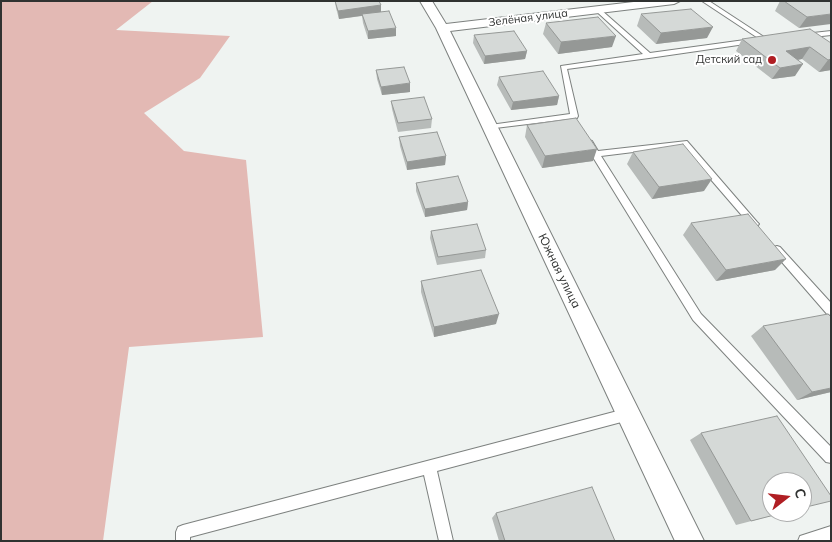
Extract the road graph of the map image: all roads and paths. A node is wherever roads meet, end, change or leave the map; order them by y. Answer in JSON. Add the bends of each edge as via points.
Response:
{"nodes":[{"id":1,"x":426,"y":1,"type":"edge"},
{"id":2,"x":674,"y":1,"type":"edge"},
{"id":3,"x":706,"y":1,"type":"edge"},
{"id":4,"x":598,"y":10,"type":"junction"},
{"id":5,"x":442,"y":28,"type":"junction"},
{"id":6,"x":831,"y":33,"type":"edge"},
{"id":7,"x":796,"y":36,"type":"edge"},
{"id":8,"x":779,"y":38,"type":"edge"},
{"id":9,"x":763,"y":39,"type":"junction"},
{"id":10,"x":649,"y":56,"type":"junction"},
{"id":11,"x":578,"y":123,"type":"junction"},
{"id":12,"x":490,"y":127,"type":"junction"},
{"id":13,"x":595,"y":154,"type":"junction"},
{"id":14,"x":760,"y":231,"type":"edge"},
{"id":15,"x":773,"y":246,"type":"edge"},
{"id":16,"x":831,"y":311,"type":"edge"},
{"id":17,"x":629,"y":414,"type":"junction"},
{"id":18,"x":831,"y":457,"type":"edge"},
{"id":19,"x":429,"y":467,"type":"junction"},
{"id":20,"x":831,"y":533,"type":"edge"},
{"id":21,"x":182,"y":541,"type":"edge"},
{"id":22,"x":446,"y":541,"type":"edge"},
{"id":23,"x":690,"y":541,"type":"edge"},
{"id":24,"x":805,"y":541,"type":"edge"}],
"edges":[{"from":1,"to":5,"type":"street","name":"Южная улица"},
{"from":2,"to":4,"type":"street","name":"Зелёная улица"},
{"from":3,"to":9,"type":"lane"},
{"from":4,"to":5,"type":"street","name":"Зелёная улица"},
{"from":4,"to":10,"type":"lane"},
{"from":5,"to":12,"type":"street","name":"Южная улица"},
{"from":6,"to":7,"type":"lane"},
{"from":8,"to":9,"type":"lane"},
{"from":9,"to":10,"type":"lane"},
{"from":10,"to":11,"type":"lane","via":[[563,67]]},
{"from":11,"to":12,"type":"lane"},
{"from":11,"to":13,"type":"lane"},
{"from":12,"to":17,"type":"street","name":"Южная улица"},
{"from":13,"to":14,"type":"lane","via":[[684,143]]},
{"from":13,"to":18,"type":"lane","via":[[697,317]]},
{"from":15,"to":16,"type":"lane"},
{"from":17,"to":19,"type":"lane"},
{"from":17,"to":23,"type":"street","name":"Южная улица"},
{"from":19,"to":21,"type":"lane","via":[[183,532]]},
{"from":19,"to":22,"type":"lane"},
{"from":20,"to":24,"type":"lane"}]}
